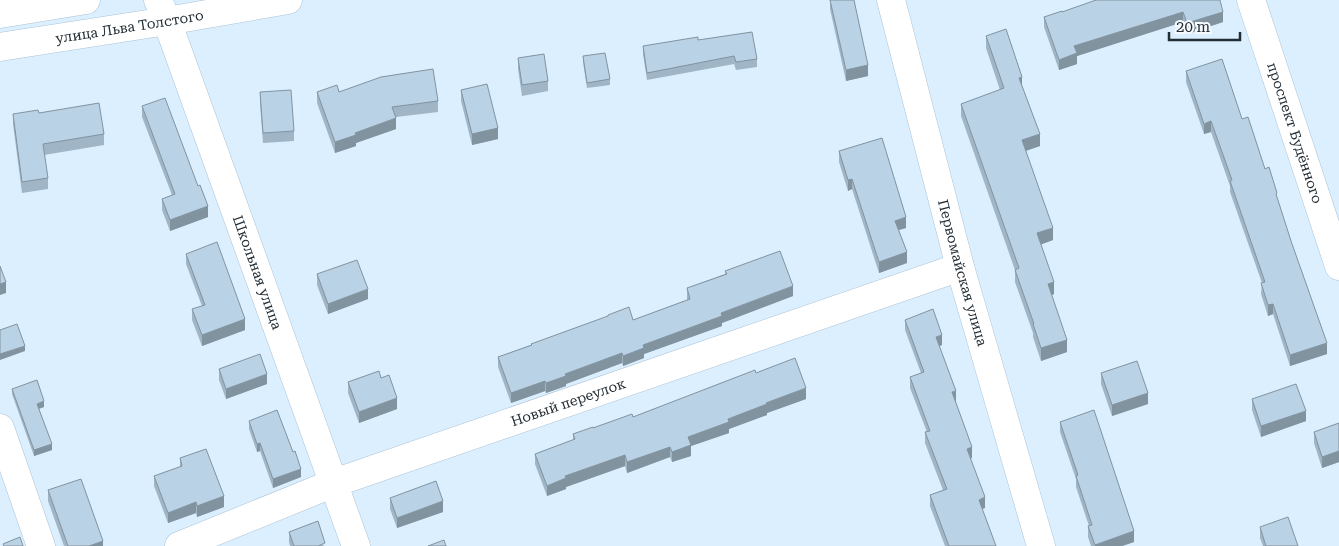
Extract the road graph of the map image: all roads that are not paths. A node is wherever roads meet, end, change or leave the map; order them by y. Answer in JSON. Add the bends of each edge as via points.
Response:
{"nodes":[{"id":1,"x":86,"y":0,"type":"edge"},
{"id":2,"x":288,"y":0,"type":"edge"},
{"id":3,"x":891,"y":0,"type":"edge"},
{"id":4,"x":1251,"y":0,"type":"edge"},
{"id":5,"x":162,"y":11,"type":"edge"},
{"id":6,"x":0,"y":14,"type":"edge"},
{"id":7,"x":0,"y":47,"type":"edge"},
{"id":8,"x":1339,"y":266,"type":"edge"},
{"id":9,"x":960,"y":267,"type":"junction"},
{"id":10,"x":0,"y":428,"type":"edge"},
{"id":11,"x":334,"y":483,"type":"junction"},
{"id":12,"x":41,"y":546,"type":"edge"},
{"id":13,"x":179,"y":546,"type":"edge"},
{"id":14,"x":356,"y":546,"type":"edge"},
{"id":15,"x":1041,"y":546,"type":"edge"}],
"edges":[{"from":1,"to":6,"type":"street"},
{"from":2,"to":5,"type":"street","name":"улица Льва Толстого"},
{"from":3,"to":9,"type":"street","name":"Первомайская улица"},
{"from":4,"to":8,"type":"street","name":"проспект Будённого"},
{"from":5,"to":7,"type":"street","name":"улица Льва Толстого"},
{"from":5,"to":11,"type":"street","name":"Школьная улица"},
{"from":9,"to":11,"type":"street","name":"Новый переулок"},
{"from":9,"to":15,"type":"street","name":"Первомайская улица"},
{"from":10,"to":12,"type":"street"},
{"from":11,"to":13,"type":"street","name":"Новый переулок"},
{"from":11,"to":14,"type":"street","name":"Школьная улица"}]}
